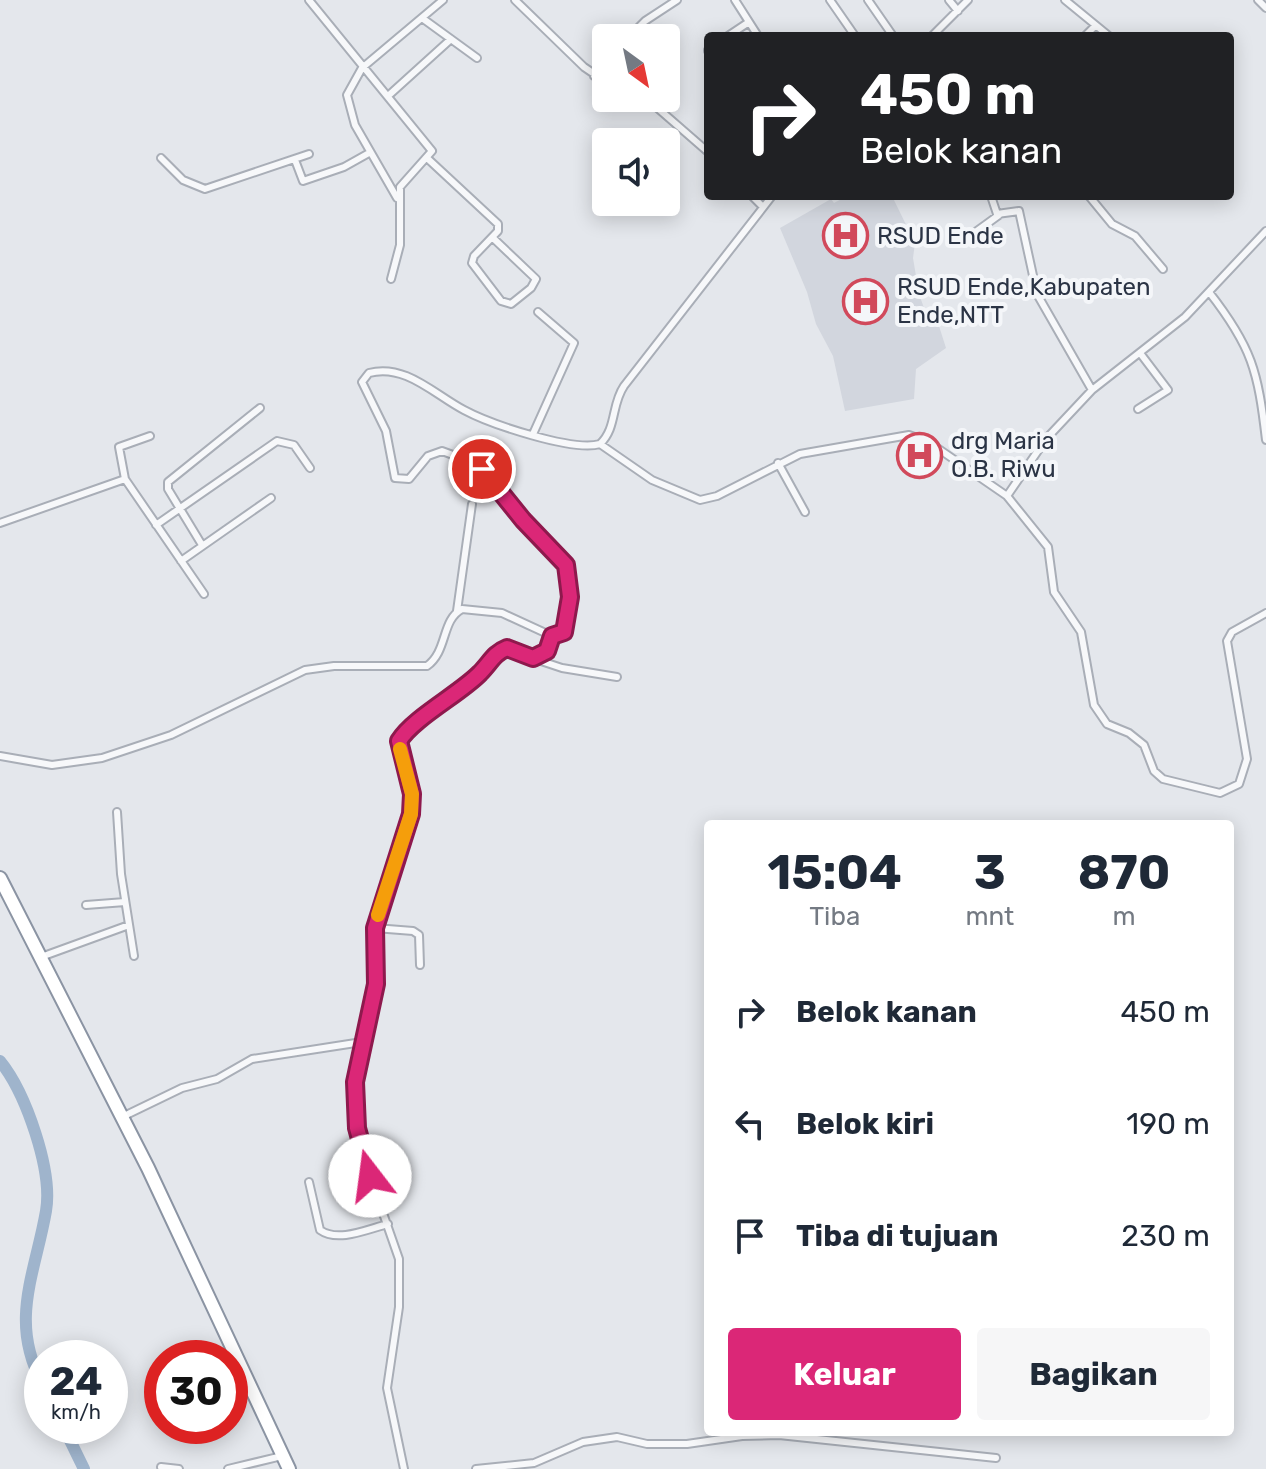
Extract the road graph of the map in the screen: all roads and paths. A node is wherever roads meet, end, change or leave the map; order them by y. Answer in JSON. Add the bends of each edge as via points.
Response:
{"nodes":[{"id":1,"x":309,"y":0,"type":"edge"},
{"id":2,"x":443,"y":0,"type":"edge"},
{"id":3,"x":515,"y":0,"type":"edge"},
{"id":4,"x":677,"y":0,"type":"edge"},
{"id":5,"x":735,"y":0,"type":"edge"},
{"id":6,"x":830,"y":0,"type":"edge"},
{"id":7,"x":868,"y":0,"type":"edge"},
{"id":8,"x":949,"y":0,"type":"edge"},
{"id":9,"x":968,"y":0,"type":"edge"},
{"id":10,"x":1065,"y":0,"type":"edge"},
{"id":11,"x":1258,"y":0,"type":"edge"},
{"id":12,"x":1266,"y":8,"type":"edge"},
{"id":13,"x":958,"y":11,"type":"junction"},
{"id":14,"x":422,"y":18,"type":"junction"},
{"id":15,"x":749,"y":22,"type":"junction"},
{"id":16,"x":642,"y":24,"type":"edge"},
{"id":17,"x":1095,"y":26,"type":"junction"},
{"id":18,"x":734,"y":32,"type":"edge"},
{"id":19,"x":755,"y":32,"type":"edge"},
{"id":20,"x":852,"y":32,"type":"edge"},
{"id":21,"x":890,"y":32,"type":"edge"},
{"id":22,"x":937,"y":32,"type":"edge"},
{"id":23,"x":1089,"y":32,"type":"edge"},
{"id":24,"x":1103,"y":32,"type":"edge"},
{"id":25,"x":451,"y":39,"type":"junction"},
{"id":26,"x":477,"y":58,"type":"dead end"},
{"id":27,"x":362,"y":68,"type":"junction"},
{"id":28,"x":592,"y":74,"type":"edge"},
{"id":29,"x":388,"y":96,"type":"junction"},
{"id":30,"x":662,"y":112,"type":"edge"},
{"id":31,"x":704,"y":149,"type":"edge"},
{"id":32,"x":369,"y":153,"type":"junction"},
{"id":33,"x":309,"y":154,"type":"dead end"},
{"id":34,"x":161,"y":158,"type":"dead end"},
{"id":35,"x":427,"y":158,"type":"junction"},
{"id":36,"x":295,"y":160,"type":"junction"},
{"id":37,"x":398,"y":199,"type":"junction"},
{"id":38,"x":756,"y":200,"type":"edge"},
{"id":39,"x":769,"y":200,"type":"edge"},
{"id":40,"x":993,"y":200,"type":"edge"},
{"id":41,"x":1092,"y":200,"type":"edge"},
{"id":42,"x":763,"y":207,"type":"junction"},
{"id":43,"x":999,"y":215,"type":"junction"},
{"id":44,"x":1266,"y":231,"type":"edge"},
{"id":45,"x":970,"y":236,"type":"dead end"},
{"id":46,"x":493,"y":238,"type":"junction"},
{"id":47,"x":1163,"y":269,"type":"dead end"},
{"id":48,"x":391,"y":279,"type":"dead end"},
{"id":49,"x":1209,"y":292,"type":"junction"},
{"id":50,"x":538,"y":312,"type":"dead end"},
{"id":51,"x":1140,"y":353,"type":"junction"},
{"id":52,"x":1092,"y":390,"type":"junction"},
{"id":53,"x":260,"y":408,"type":"dead end"},
{"id":54,"x":1138,"y":409,"type":"dead end"},
{"id":55,"x":533,"y":434,"type":"junction"},
{"id":56,"x":150,"y":436,"type":"dead end"},
{"id":57,"x":1266,"y":440,"type":"edge"},
{"id":58,"x":600,"y":444,"type":"junction"},
{"id":59,"x":778,"y":463,"type":"junction"},
{"id":60,"x":310,"y":468,"type":"dead end"},
{"id":61,"x":125,"y":479,"type":"junction"},
{"id":62,"x":1007,"y":496,"type":"junction"},
{"id":63,"x":271,"y":498,"type":"dead end"},
{"id":64,"x":472,"y":504,"type":"dead end"},
{"id":65,"x":180,"y":510,"type":"junction"},
{"id":66,"x":805,"y":512,"type":"dead end"},
{"id":67,"x":0,"y":523,"type":"edge"},
{"id":68,"x":156,"y":525,"type":"junction"},
{"id":69,"x":202,"y":545,"type":"junction"},
{"id":70,"x":181,"y":561,"type":"junction"},
{"id":71,"x":204,"y":594,"type":"dead end"},
{"id":72,"x":457,"y":611,"type":"junction"},
{"id":73,"x":1266,"y":613,"type":"edge"},
{"id":74,"x":552,"y":636,"type":"junction"},
{"id":75,"x":533,"y":658,"type":"junction"},
{"id":76,"x":617,"y":677,"type":"dead end"},
{"id":77,"x":0,"y":756,"type":"edge"},
{"id":78,"x":117,"y":812,"type":"dead end"},
{"id":79,"x":0,"y":878,"type":"edge"},
{"id":80,"x":125,"y":902,"type":"junction"},
{"id":81,"x":86,"y":905,"type":"dead end"},
{"id":82,"x":129,"y":925,"type":"junction"},
{"id":83,"x":375,"y":928,"type":"junction"},
{"id":84,"x":134,"y":956,"type":"dead end"},
{"id":85,"x":41,"y":957,"type":"junction"},
{"id":86,"x":420,"y":965,"type":"dead end"},
{"id":87,"x":362,"y":1042,"type":"junction"},
{"id":88,"x":122,"y":1117,"type":"junction"},
{"id":89,"x":309,"y":1182,"type":"dead end"},
{"id":90,"x":388,"y":1224,"type":"junction"},
{"id":91,"x":708,"y":1436,"type":"edge"},
{"id":92,"x":788,"y":1436,"type":"edge"},
{"id":93,"x":282,"y":1456,"type":"junction"},
{"id":94,"x":996,"y":1458,"type":"dead end"},
{"id":95,"x":161,"y":1467,"type":"dead end"},
{"id":96,"x":494,"y":1468,"type":"edge"},
{"id":97,"x":179,"y":1469,"type":"edge"},
{"id":98,"x":228,"y":1469,"type":"edge"},
{"id":99,"x":289,"y":1469,"type":"edge"},
{"id":100,"x":404,"y":1469,"type":"edge"},
{"id":101,"x":476,"y":1469,"type":"edge"}],
"edges":[{"from":1,"to":27,"type":"street"},
{"from":2,"to":14,"type":"street"},
{"from":3,"to":28,"type":"street"},
{"from":4,"to":16,"type":"street"},
{"from":5,"to":15,"type":"street"},
{"from":6,"to":20,"type":"street"},
{"from":7,"to":21,"type":"street"},
{"from":8,"to":13,"type":"street"},
{"from":9,"to":13,"type":"street"},
{"from":10,"to":17,"type":"street"},
{"from":11,"to":12,"type":"street"},
{"from":13,"to":22,"type":"street"},
{"from":14,"to":25,"type":"street"},
{"from":14,"to":27,"type":"street"},
{"from":15,"to":18,"type":"street"},
{"from":15,"to":19,"type":"street"},
{"from":17,"to":23,"type":"street"},
{"from":17,"to":24,"type":"street"},
{"from":25,"to":26,"type":"street"},
{"from":25,"to":29,"type":"street"},
{"from":27,"to":29,"type":"street"},
{"from":27,"to":32,"type":"street","via":[[347,101]]},
{"from":29,"to":35,"type":"street","via":[[431,147]]},
{"from":30,"to":31,"type":"street"},
{"from":32,"to":36,"type":"street","via":[[303,181]]},
{"from":32,"to":37,"type":"street"},
{"from":33,"to":36,"type":"street"},
{"from":34,"to":36,"type":"street","via":[[183,180],[205,189]]},
{"from":35,"to":37,"type":"street","via":[[406,178]]},
{"from":35,"to":46,"type":"street","via":[[494,220],[499,228]]},
{"from":37,"to":48,"type":"street","via":[[400,245]]},
{"from":38,"to":42,"type":"street"},
{"from":39,"to":42,"type":"street"},
{"from":40,"to":43,"type":"street"},
{"from":41,"to":47,"type":"street","via":[[1112,224],[1135,236]]},
{"from":42,"to":58,"type":"street","via":[[619,393],[610,431]]},
{"from":43,"to":45,"type":"street"},
{"from":43,"to":52,"type":"street","via":[[1019,211],[1037,294]]},
{"from":44,"to":49,"type":"street"},
{"from":46,"to":46,"type":"street","via":[[472,263],[501,301],[511,304],[536,279]]},
{"from":49,"to":51,"type":"street"},
{"from":49,"to":57,"type":"street","via":[[1240,333],[1257,371]]},
{"from":50,"to":55,"type":"street","via":[[574,343]]},
{"from":51,"to":52,"type":"street"},
{"from":51,"to":54,"type":"street","via":[[1168,390]]},
{"from":52,"to":62,"type":"street","via":[[1046,439]]},
{"from":53,"to":65,"type":"street","via":[[170,480],[168,489]]},
{"from":55,"to":58,"type":"street"},
{"from":55,"to":74,"type":"street","via":[[463,410],[408,376],[375,371],[362,382],[386,431],[395,478],[409,479],[435,452],[472,462],[566,565],[566,627],[560,636]]},
{"from":56,"to":61,"type":"street","via":[[119,447]]},
{"from":58,"to":59,"type":"street","via":[[652,480],[700,500]]},
{"from":59,"to":62,"type":"street","via":[[800,454],[909,435],[930,443]]},
{"from":59,"to":66,"type":"street"},
{"from":60,"to":65,"type":"street","via":[[294,445],[277,441]]},
{"from":61,"to":67,"type":"street"},
{"from":61,"to":68,"type":"street"},
{"from":62,"to":73,"type":"street","via":[[1048,547],[1054,592],[1081,632],[1094,705],[1107,724],[1144,745],[1163,779],[1220,793],[1239,784],[1247,759],[1227,641],[1232,632]]},
{"from":63,"to":69,"type":"street"},
{"from":64,"to":72,"type":"street"},
{"from":65,"to":68,"type":"street"},
{"from":65,"to":69,"type":"street"},
{"from":68,"to":70,"type":"street"},
{"from":69,"to":70,"type":"street"},
{"from":70,"to":71,"type":"street"},
{"from":72,"to":74,"type":"street","via":[[502,613]]},
{"from":72,"to":77,"type":"street","via":[[441,651],[427,666],[305,670],[199,723],[102,758],[52,765]]},
{"from":74,"to":75,"type":"street","via":[[547,651]]},
{"from":75,"to":76,"type":"street"},
{"from":75,"to":83,"type":"street","via":[[507,648],[496,653],[480,673],[399,741],[412,794],[411,814]]},
{"from":78,"to":80,"type":"street"},
{"from":79,"to":85,"type":"highway"},
{"from":80,"to":81,"type":"street"},
{"from":80,"to":82,"type":"street"},
{"from":82,"to":84,"type":"street"},
{"from":82,"to":85,"type":"street"},
{"from":83,"to":86,"type":"street","via":[[419,935]]},
{"from":83,"to":87,"type":"street","via":[[376,984]]},
{"from":85,"to":88,"type":"highway"},
{"from":87,"to":88,"type":"street","via":[[252,1059],[217,1079],[182,1088]]},
{"from":87,"to":90,"type":"street","via":[[355,1082],[357,1128]]},
{"from":88,"to":93,"type":"highway"},
{"from":89,"to":90,"type":"street","via":[[325,1234]]},
{"from":90,"to":100,"type":"street","via":[[401,1284],[387,1388]]},
{"from":91,"to":96,"type":"street","via":[[651,1444],[612,1438],[583,1442],[534,1463]]},
{"from":92,"to":94,"type":"street"},
{"from":93,"to":98,"type":"street"},
{"from":93,"to":99,"type":"highway"},
{"from":95,"to":97,"type":"street"},
{"from":96,"to":101,"type":"street"}]}
